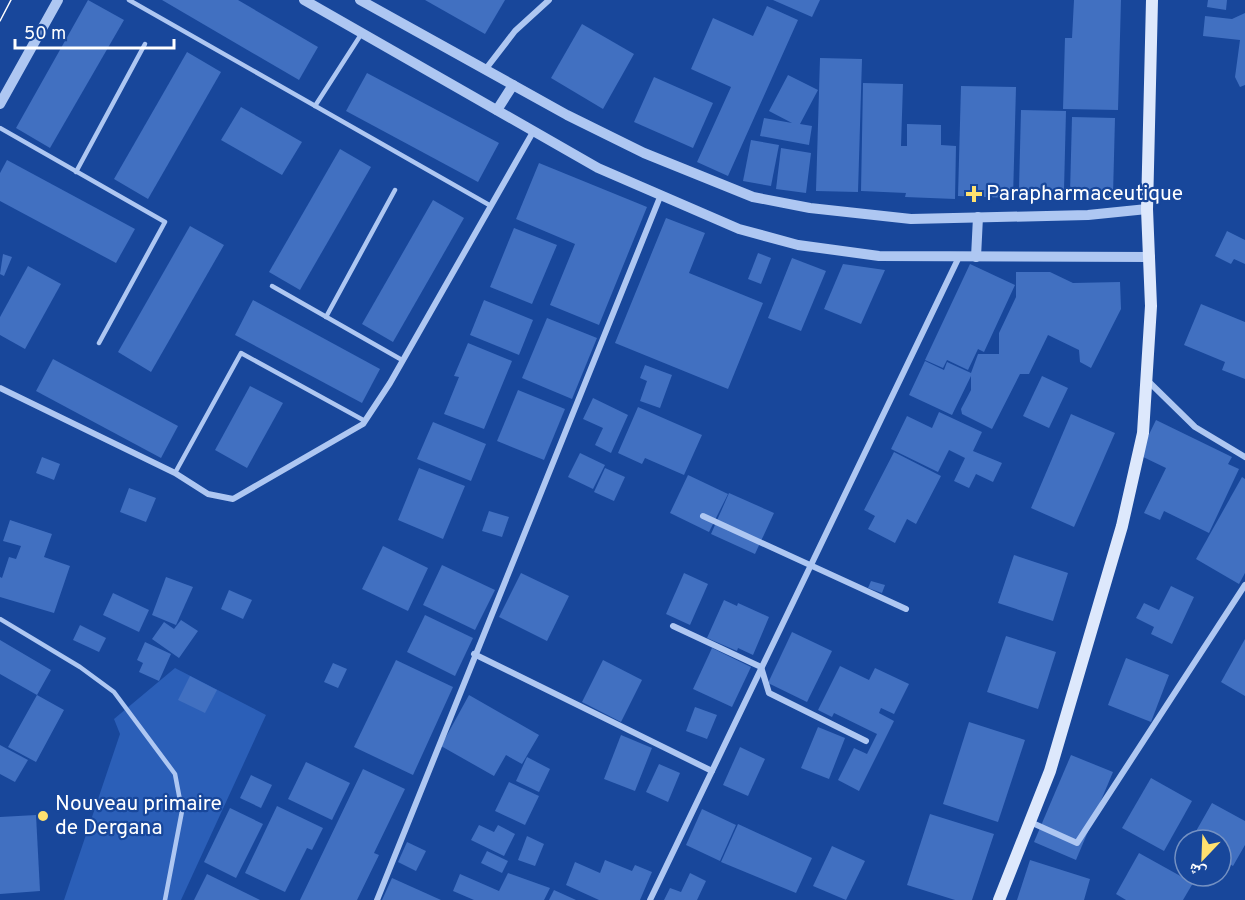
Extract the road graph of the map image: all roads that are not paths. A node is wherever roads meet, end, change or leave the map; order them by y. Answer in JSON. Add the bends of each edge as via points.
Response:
{"nodes":[{"id":1,"x":58,"y":0,"type":"edge"},
{"id":2,"x":129,"y":0,"type":"edge"},
{"id":3,"x":304,"y":0,"type":"edge"},
{"id":4,"x":360,"y":0,"type":"edge"},
{"id":5,"x":549,"y":0,"type":"edge"},
{"id":6,"x":1152,"y":0,"type":"edge"},
{"id":7,"x":362,"y":33,"type":"junction"},
{"id":8,"x":145,"y":44,"type":"dead end"},
{"id":9,"x":485,"y":70,"type":"junction"},
{"id":10,"x":513,"y":85,"type":"junction"},
{"id":11,"x":0,"y":104,"type":"edge"},
{"id":12,"x":315,"y":106,"type":"junction"},
{"id":13,"x":497,"y":110,"type":"junction"},
{"id":14,"x":0,"y":128,"type":"edge"},
{"id":15,"x":533,"y":132,"type":"junction"},
{"id":16,"x":76,"y":172,"type":"junction"},
{"id":17,"x":395,"y":190,"type":"dead end"},
{"id":18,"x":660,"y":197,"type":"junction"},
{"id":19,"x":491,"y":206,"type":"junction"},
{"id":20,"x":1148,"y":209,"type":"junction"},
{"id":21,"x":978,"y":217,"type":"junction"},
{"id":22,"x":959,"y":257,"type":"junction"},
{"id":23,"x":975,"y":257,"type":"junction"},
{"id":24,"x":1150,"y":257,"type":"junction"},
{"id":25,"x":272,"y":286,"type":"dead end"},
{"id":26,"x":326,"y":317,"type":"junction"},
{"id":27,"x":99,"y":343,"type":"dead end"},
{"id":28,"x":402,"y":360,"type":"junction"},
{"id":29,"x":1146,"y":380,"type":"junction"},
{"id":30,"x":1,"y":390,"type":"edge"},
{"id":31,"x":365,"y":421,"type":"junction"},
{"id":32,"x":1245,"y":457,"type":"edge"},
{"id":33,"x":175,"y":473,"type":"junction"},
{"id":34,"x":703,"y":516,"type":"dead end"},
{"id":35,"x":812,"y":564,"type":"junction"},
{"id":36,"x":1245,"y":585,"type":"edge"},
{"id":37,"x":1237,"y":598,"type":"junction"},
{"id":38,"x":1245,"y":602,"type":"edge"},
{"id":39,"x":906,"y":609,"type":"dead end"},
{"id":40,"x":0,"y":619,"type":"edge"},
{"id":41,"x":673,"y":626,"type":"dead end"},
{"id":42,"x":474,"y":654,"type":"junction"},
{"id":43,"x":761,"y":667,"type":"junction"},
{"id":44,"x":866,"y":741,"type":"dead end"},
{"id":45,"x":712,"y":771,"type":"junction"},
{"id":46,"x":1028,"y":821,"type":"junction"},
{"id":47,"x":165,"y":900,"type":"edge"},
{"id":48,"x":377,"y":900,"type":"edge"},
{"id":49,"x":650,"y":900,"type":"edge"},
{"id":50,"x":999,"y":900,"type":"edge"}],
"edges":[{"from":1,"to":11,"type":"street"},
{"from":2,"to":12,"type":"lane"},
{"from":3,"to":7,"type":"street"},
{"from":4,"to":9,"type":"street"},
{"from":5,"to":9,"type":"street","via":[[515,31]]},
{"from":6,"to":20,"type":"main road"},
{"from":7,"to":12,"type":"lane"},
{"from":7,"to":13,"type":"street"},
{"from":8,"to":16,"type":"lane"},
{"from":9,"to":10,"type":"street"},
{"from":10,"to":13,"type":"street"},
{"from":10,"to":21,"type":"street","via":[[644,153],[753,197],[858,215],[911,219]]},
{"from":12,"to":19,"type":"lane"},
{"from":13,"to":15,"type":"street"},
{"from":14,"to":16,"type":"lane"},
{"from":15,"to":18,"type":"street"},
{"from":15,"to":19,"type":"street"},
{"from":16,"to":27,"type":"lane","via":[[165,222]]},
{"from":17,"to":26,"type":"lane"},
{"from":18,"to":22,"type":"street","via":[[739,229],[798,245],[879,256]]},
{"from":18,"to":42,"type":"street"},
{"from":19,"to":28,"type":"street"},
{"from":20,"to":21,"type":"street","via":[[1088,215]]},
{"from":20,"to":24,"type":"main road"},
{"from":21,"to":23,"type":"street"},
{"from":22,"to":23,"type":"street"},
{"from":22,"to":35,"type":"street"},
{"from":23,"to":24,"type":"street"},
{"from":24,"to":29,"type":"main road"},
{"from":25,"to":26,"type":"lane"},
{"from":26,"to":28,"type":"lane"},
{"from":28,"to":31,"type":"street"},
{"from":29,"to":32,"type":"street","via":[[1195,427]]},
{"from":29,"to":46,"type":"main road","via":[[1143,433],[1122,526],[1050,771]]},
{"from":30,"to":33,"type":"street"},
{"from":31,"to":33,"type":"street","via":[[233,499],[208,494]]},
{"from":31,"to":33,"type":"lane","via":[[241,353]]},
{"from":34,"to":35,"type":"street"},
{"from":35,"to":39,"type":"street"},
{"from":35,"to":43,"type":"street"},
{"from":36,"to":37,"type":"street"},
{"from":37,"to":38,"type":"street"},
{"from":37,"to":46,"type":"street","via":[[1077,843]]},
{"from":40,"to":47,"type":"lane","via":[[114,692],[175,774],[183,811]]},
{"from":41,"to":43,"type":"street"},
{"from":42,"to":45,"type":"street"},
{"from":42,"to":48,"type":"street"},
{"from":43,"to":44,"type":"street","via":[[769,693]]},
{"from":43,"to":45,"type":"street"},
{"from":45,"to":49,"type":"street"},
{"from":46,"to":50,"type":"main road"}]}
